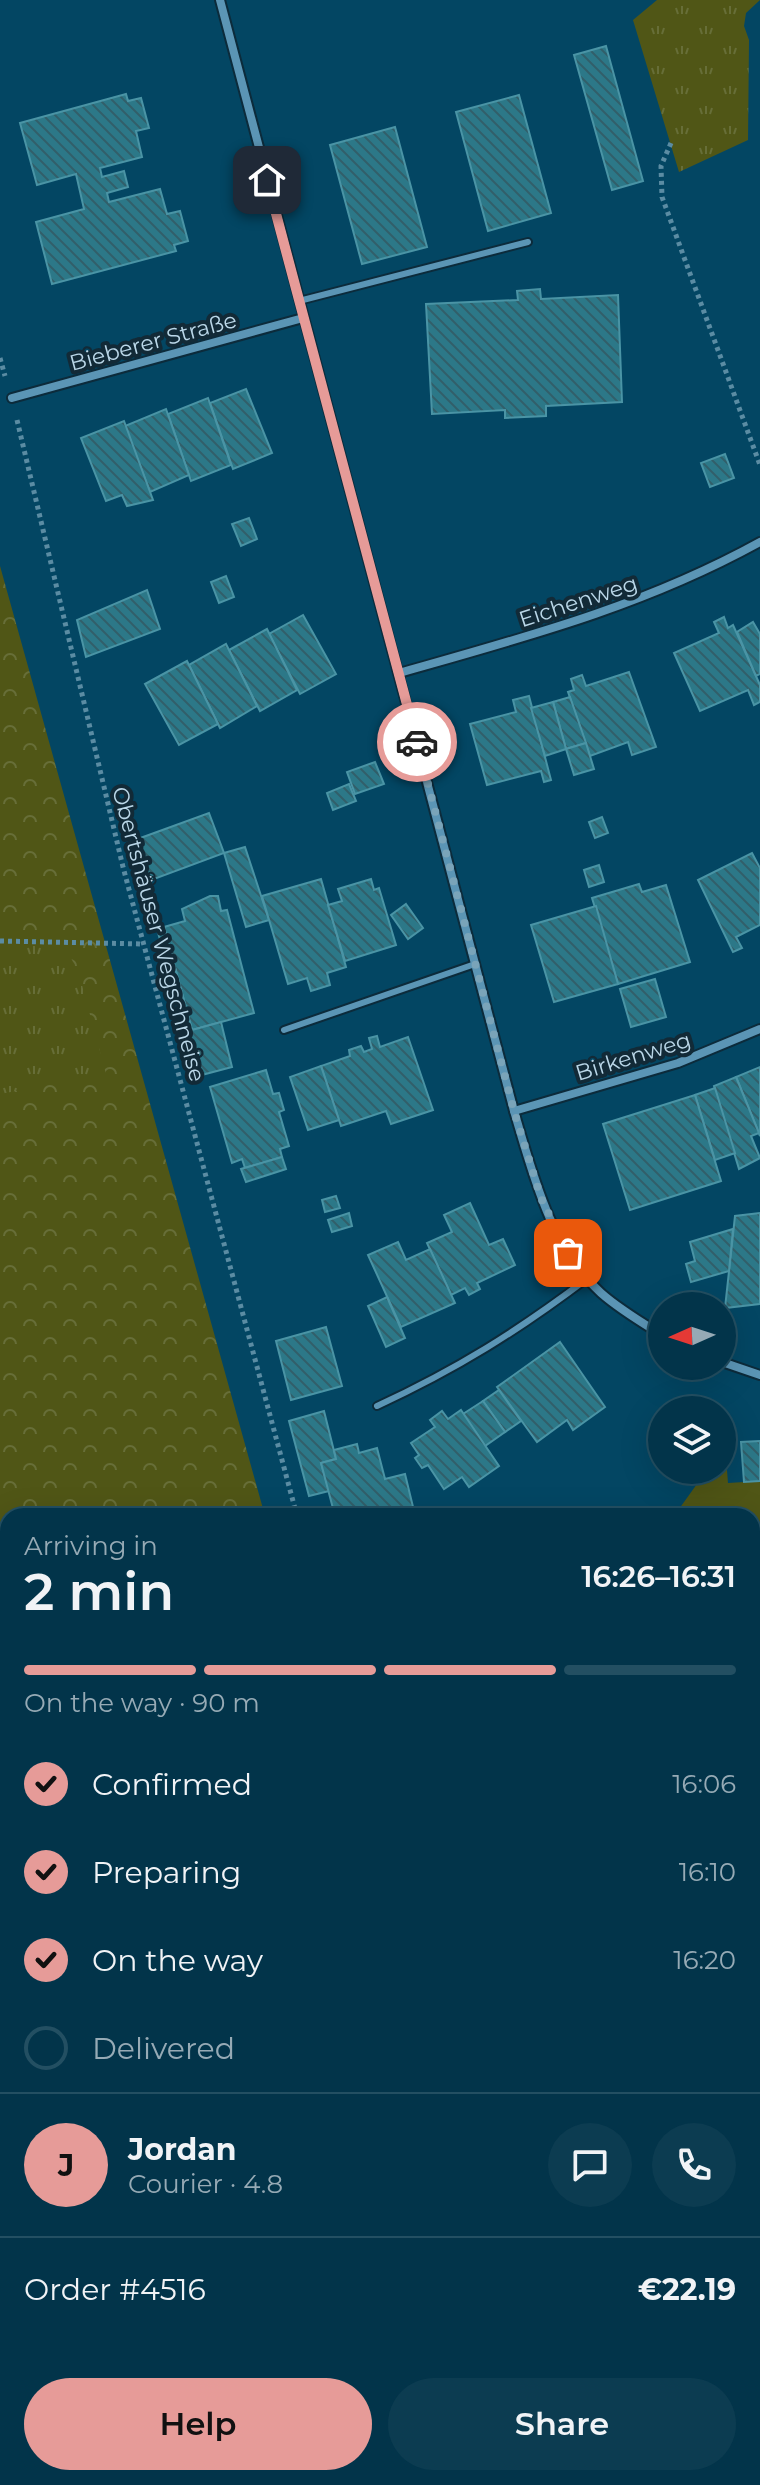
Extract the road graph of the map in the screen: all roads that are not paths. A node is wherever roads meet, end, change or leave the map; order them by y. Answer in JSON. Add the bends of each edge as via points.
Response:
{"nodes":[{"id":1,"x":220,"y":0,"type":"edge"},
{"id":2,"x":528,"y":242,"type":"dead end"},
{"id":3,"x":299,"y":301,"type":"junction"},
{"id":4,"x":303,"y":318,"type":"junction"},
{"id":5,"x":12,"y":398,"type":"road end"},
{"id":6,"x":760,"y":542,"type":"edge"},
{"id":7,"x":399,"y":673,"type":"junction"},
{"id":8,"x":475,"y":964,"type":"junction"},
{"id":9,"x":760,"y":1029,"type":"edge"},
{"id":10,"x":284,"y":1030,"type":"dead end"},
{"id":11,"x":514,"y":1111,"type":"junction"},
{"id":12,"x":588,"y":1278,"type":"junction"},
{"id":13,"x":648,"y":1326,"type":"edge"},
{"id":14,"x":736,"y":1367,"type":"edge"},
{"id":15,"x":760,"y":1375,"type":"edge"},
{"id":16,"x":377,"y":1406,"type":"dead end"}],
"edges":[{"from":1,"to":3,"type":"street"},
{"from":2,"to":3,"type":"lane"},
{"from":3,"to":4,"type":"street"},
{"from":4,"to":5,"type":"street","name":"Bieberer Straße"},
{"from":4,"to":7,"type":"street"},
{"from":6,"to":7,"type":"street","name":"Eichenweg","via":[[704,573],[591,618]]},
{"from":7,"to":8,"type":"street"},
{"from":8,"to":10,"type":"lane"},
{"from":8,"to":11,"type":"street"},
{"from":9,"to":11,"type":"street","name":"Birkenweg","via":[[678,1063]]},
{"from":11,"to":12,"type":"street","via":[[541,1198],[568,1253]]},
{"from":12,"to":13,"type":"street"},
{"from":12,"to":16,"type":"lane","via":[[515,1333]]},
{"from":14,"to":15,"type":"street"}]}
